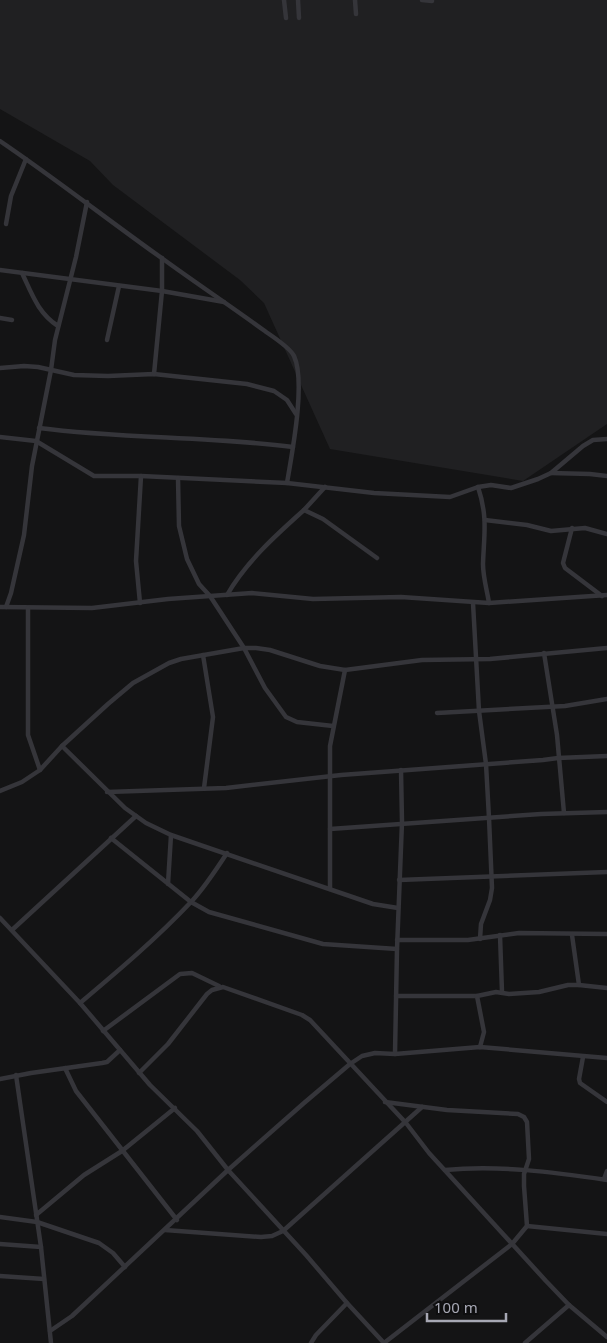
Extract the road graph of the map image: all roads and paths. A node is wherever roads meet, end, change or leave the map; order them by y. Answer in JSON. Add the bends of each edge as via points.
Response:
{"nodes":[{"id":1,"x":284,"y":0,"type":"edge"},
{"id":2,"x":298,"y":0,"type":"edge"},
{"id":3,"x":355,"y":0,"type":"edge"},
{"id":4,"x":422,"y":0,"type":"edge"},
{"id":5,"x":432,"y":1,"type":"edge"},
{"id":6,"x":356,"y":14,"type":"dead end"},
{"id":7,"x":286,"y":18,"type":"dead end"},
{"id":8,"x":300,"y":18,"type":"dead end"},
{"id":9,"x":0,"y":141,"type":"edge"},
{"id":10,"x":26,"y":159,"type":"junction"},
{"id":11,"x":87,"y":202,"type":"junction"},
{"id":12,"x":6,"y":224,"type":"dead end"},
{"id":13,"x":162,"y":258,"type":"junction"},
{"id":14,"x":0,"y":270,"type":"edge"},
{"id":15,"x":22,"y":273,"type":"junction"},
{"id":16,"x":70,"y":278,"type":"junction"},
{"id":17,"x":119,"y":286,"type":"junction"},
{"id":18,"x":162,"y":291,"type":"junction"},
{"id":19,"x":225,"y":302,"type":"junction"},
{"id":20,"x":0,"y":318,"type":"edge"},
{"id":21,"x":12,"y":320,"type":"dead end"},
{"id":22,"x":58,"y":326,"type":"junction"},
{"id":23,"x":107,"y":340,"type":"dead end"},
{"id":24,"x":0,"y":368,"type":"edge"},
{"id":25,"x":51,"y":370,"type":"junction"},
{"id":26,"x":154,"y":374,"type":"junction"},
{"id":27,"x":296,"y":414,"type":"junction"},
{"id":28,"x":39,"y":428,"type":"junction"},
{"id":29,"x":0,"y":437,"type":"edge"},
{"id":30,"x":607,"y":440,"type":"edge"},
{"id":31,"x":36,"y":441,"type":"junction"},
{"id":32,"x":293,"y":447,"type":"junction"},
{"id":33,"x":551,"y":473,"type":"junction"},
{"id":34,"x":141,"y":476,"type":"junction"},
{"id":35,"x":607,"y":476,"type":"edge"},
{"id":36,"x":178,"y":478,"type":"junction"},
{"id":37,"x":287,"y":483,"type":"junction"},
{"id":38,"x":325,"y":487,"type":"junction"},
{"id":39,"x":478,"y":487,"type":"junction"},
{"id":40,"x":304,"y":510,"type":"junction"},
{"id":41,"x":485,"y":520,"type":"junction"},
{"id":42,"x":572,"y":528,"type":"junction"},
{"id":43,"x":607,"y":534,"type":"edge"},
{"id":44,"x":376,"y":558,"type":"dead end"},
{"id":45,"x":227,"y":595,"type":"junction"},
{"id":46,"x":604,"y":595,"type":"edge"},
{"id":47,"x":210,"y":596,"type":"junction"},
{"id":48,"x":473,"y":603,"type":"junction"},
{"id":49,"x":489,"y":603,"type":"junction"},
{"id":50,"x":140,"y":604,"type":"junction"},
{"id":51,"x":0,"y":607,"type":"edge"},
{"id":52,"x":6,"y":608,"type":"junction"},
{"id":53,"x":28,"y":608,"type":"junction"},
{"id":54,"x":244,"y":648,"type":"junction"},
{"id":55,"x":607,"y":648,"type":"edge"},
{"id":56,"x":544,"y":654,"type":"junction"},
{"id":57,"x":203,"y":655,"type":"junction"},
{"id":58,"x":476,"y":659,"type":"junction"},
{"id":59,"x":345,"y":670,"type":"junction"},
{"id":60,"x":607,"y":699,"type":"edge"},
{"id":61,"x":552,"y":707,"type":"junction"},
{"id":62,"x":479,"y":711,"type":"junction"},
{"id":63,"x":437,"y":713,"type":"dead end"},
{"id":64,"x":333,"y":726,"type":"junction"},
{"id":65,"x":62,"y":746,"type":"junction"},
{"id":66,"x":607,"y":756,"type":"edge"},
{"id":67,"x":558,"y":758,"type":"junction"},
{"id":68,"x":486,"y":764,"type":"junction"},
{"id":69,"x":40,"y":770,"type":"junction"},
{"id":70,"x":401,"y":770,"type":"junction"},
{"id":71,"x":330,"y":776,"type":"junction"},
{"id":72,"x":204,"y":788,"type":"junction"},
{"id":73,"x":0,"y":792,"type":"edge"},
{"id":74,"x":106,"y":792,"type":"junction"},
{"id":75,"x":607,"y":812,"type":"edge"},
{"id":76,"x":564,"y":813,"type":"junction"},
{"id":77,"x":136,"y":816,"type":"junction"},
{"id":78,"x":489,"y":818,"type":"junction"},
{"id":79,"x":402,"y":823,"type":"junction"},
{"id":80,"x":330,"y":829,"type":"junction"},
{"id":81,"x":171,"y":835,"type":"junction"},
{"id":82,"x":111,"y":838,"type":"junction"},
{"id":83,"x":227,"y":853,"type":"junction"},
{"id":84,"x":607,"y":872,"type":"edge"},
{"id":85,"x":491,"y":877,"type":"junction"},
{"id":86,"x":399,"y":880,"type":"junction"},
{"id":87,"x":168,"y":884,"type":"junction"},
{"id":88,"x":330,"y":889,"type":"junction"},
{"id":89,"x":191,"y":902,"type":"junction"},
{"id":90,"x":398,"y":908,"type":"junction"},
{"id":91,"x":1,"y":921,"type":"edge"},
{"id":92,"x":12,"y":930,"type":"junction"},
{"id":93,"x":607,"y":934,"type":"edge"},
{"id":94,"x":500,"y":935,"type":"junction"},
{"id":95,"x":572,"y":935,"type":"junction"},
{"id":96,"x":397,"y":940,"type":"junction"},
{"id":97,"x":480,"y":940,"type":"junction"},
{"id":98,"x":397,"y":949,"type":"junction"},
{"id":99,"x":579,"y":985,"type":"junction"},
{"id":100,"x":220,"y":987,"type":"junction"},
{"id":101,"x":607,"y":988,"type":"edge"},
{"id":102,"x":502,"y":992,"type":"junction"},
{"id":103,"x":396,"y":996,"type":"junction"},
{"id":104,"x":477,"y":996,"type":"junction"},
{"id":105,"x":80,"y":1003,"type":"junction"},
{"id":106,"x":103,"y":1031,"type":"junction"},
{"id":107,"x":480,"y":1047,"type":"junction"},
{"id":108,"x":120,"y":1050,"type":"junction"},
{"id":109,"x":395,"y":1054,"type":"junction"},
{"id":110,"x":583,"y":1057,"type":"junction"},
{"id":111,"x":607,"y":1058,"type":"edge"},
{"id":112,"x":350,"y":1064,"type":"junction"},
{"id":113,"x":66,"y":1068,"type":"junction"},
{"id":114,"x":139,"y":1073,"type":"junction"},
{"id":115,"x":16,"y":1075,"type":"junction"},
{"id":116,"x":0,"y":1079,"type":"edge"},
{"id":117,"x":385,"y":1102,"type":"junction"},
{"id":118,"x":607,"y":1102,"type":"edge"},
{"id":119,"x":422,"y":1107,"type":"junction"},
{"id":120,"x":175,"y":1108,"type":"junction"},
{"id":121,"x":406,"y":1123,"type":"junction"},
{"id":122,"x":122,"y":1151,"type":"junction"},
{"id":123,"x":228,"y":1170,"type":"junction"},
{"id":124,"x":444,"y":1170,"type":"junction"},
{"id":125,"x":526,"y":1170,"type":"junction"},
{"id":126,"x":607,"y":1171,"type":"edge"},
{"id":127,"x":606,"y":1180,"type":"edge"},
{"id":128,"x":36,"y":1214,"type":"junction"},
{"id":129,"x":0,"y":1217,"type":"edge"},
{"id":130,"x":177,"y":1220,"type":"junction"},
{"id":131,"x":37,"y":1222,"type":"junction"},
{"id":132,"x":527,"y":1226,"type":"junction"},
{"id":133,"x":165,"y":1230,"type":"junction"},
{"id":134,"x":283,"y":1231,"type":"junction"},
{"id":135,"x":607,"y":1234,"type":"edge"},
{"id":136,"x":0,"y":1244,"type":"edge"},
{"id":137,"x":512,"y":1244,"type":"junction"},
{"id":138,"x":40,"y":1247,"type":"junction"},
{"id":139,"x":125,"y":1267,"type":"junction"},
{"id":140,"x":0,"y":1276,"type":"edge"},
{"id":141,"x":44,"y":1279,"type":"junction"},
{"id":142,"x":346,"y":1303,"type":"junction"},
{"id":143,"x":569,"y":1305,"type":"junction"},
{"id":144,"x":50,"y":1331,"type":"junction"},
{"id":145,"x":607,"y":1337,"type":"edge"},
{"id":146,"x":50,"y":1343,"type":"edge"},
{"id":147,"x":311,"y":1343,"type":"edge"},
{"id":148,"x":384,"y":1343,"type":"edge"},
{"id":149,"x":525,"y":1343,"type":"edge"}],
"edges":[{"from":1,"to":7,"type":"street"},
{"from":2,"to":8,"type":"street"},
{"from":3,"to":6,"type":"street"},
{"from":4,"to":5,"type":"street"},
{"from":9,"to":10,"type":"street"},
{"from":10,"to":11,"type":"street"},
{"from":10,"to":12,"type":"street","via":[[11,196]]},
{"from":11,"to":13,"type":"street"},
{"from":11,"to":16,"type":"street"},
{"from":13,"to":18,"type":"street"},
{"from":13,"to":19,"type":"street"},
{"from":14,"to":15,"type":"street"},
{"from":15,"to":16,"type":"street"},
{"from":15,"to":22,"type":"street","via":[[37,306],[47,319]]},
{"from":16,"to":17,"type":"street"},
{"from":16,"to":22,"type":"street"},
{"from":17,"to":18,"type":"street"},
{"from":17,"to":23,"type":"street"},
{"from":18,"to":19,"type":"street"},
{"from":18,"to":26,"type":"street"},
{"from":19,"to":27,"type":"street","via":[[293,353],[299,382]]},
{"from":20,"to":21,"type":"street"},
{"from":22,"to":25,"type":"street"},
{"from":24,"to":25,"type":"street","via":[[31,366]]},
{"from":25,"to":26,"type":"street","via":[[74,375]]},
{"from":25,"to":28,"type":"street"},
{"from":26,"to":27,"type":"street","via":[[247,384],[274,391],[287,400]]},
{"from":27,"to":32,"type":"street"},
{"from":28,"to":31,"type":"street"},
{"from":28,"to":32,"type":"street"},
{"from":29,"to":31,"type":"street"},
{"from":30,"to":33,"type":"street","via":[[593,440]]},
{"from":31,"to":34,"type":"street","via":[[94,476]]},
{"from":31,"to":52,"type":"street","via":[[24,535]]},
{"from":32,"to":37,"type":"street"},
{"from":33,"to":35,"type":"street"},
{"from":33,"to":39,"type":"street","via":[[511,488]]},
{"from":34,"to":36,"type":"street"},
{"from":34,"to":50,"type":"street","via":[[136,561]]},
{"from":36,"to":37,"type":"street"},
{"from":36,"to":47,"type":"street","via":[[179,526],[187,559],[199,584]]},
{"from":37,"to":38,"type":"street"},
{"from":38,"to":39,"type":"street","via":[[450,497]]},
{"from":38,"to":40,"type":"street"},
{"from":39,"to":41,"type":"street"},
{"from":40,"to":44,"type":"street","via":[[323,519]]},
{"from":40,"to":45,"type":"street","via":[[270,541]]},
{"from":41,"to":42,"type":"street","via":[[551,531]]},
{"from":41,"to":49,"type":"street","via":[[483,567]]},
{"from":42,"to":43,"type":"street"},
{"from":42,"to":46,"type":"street","via":[[563,563],[565,568]]},
{"from":45,"to":47,"type":"street"},
{"from":45,"to":48,"type":"street","via":[[252,593],[321,599],[401,597]]},
{"from":46,"to":49,"type":"street"},
{"from":47,"to":50,"type":"street"},
{"from":47,"to":54,"type":"street"},
{"from":48,"to":49,"type":"street"},
{"from":48,"to":58,"type":"street"},
{"from":50,"to":53,"type":"street"},
{"from":51,"to":52,"type":"street"},
{"from":52,"to":53,"type":"street"},
{"from":53,"to":69,"type":"street","via":[[28,735]]},
{"from":54,"to":57,"type":"street"},
{"from":54,"to":59,"type":"street","via":[[270,650],[320,666]]},
{"from":54,"to":64,"type":"street","via":[[265,688],[286,717],[297,722]]},
{"from":55,"to":56,"type":"street"},
{"from":56,"to":58,"type":"street"},
{"from":56,"to":61,"type":"street"},
{"from":57,"to":65,"type":"street","via":[[169,663],[133,684]]},
{"from":57,"to":72,"type":"street","via":[[213,717]]},
{"from":58,"to":59,"type":"street","via":[[422,660]]},
{"from":58,"to":62,"type":"street"},
{"from":59,"to":64,"type":"street"},
{"from":60,"to":61,"type":"street"},
{"from":61,"to":62,"type":"street"},
{"from":61,"to":67,"type":"street"},
{"from":62,"to":63,"type":"street"},
{"from":62,"to":68,"type":"street"},
{"from":64,"to":71,"type":"street"},
{"from":65,"to":69,"type":"street"},
{"from":65,"to":74,"type":"street"},
{"from":66,"to":67,"type":"street"},
{"from":67,"to":68,"type":"street"},
{"from":67,"to":76,"type":"street"},
{"from":68,"to":70,"type":"street"},
{"from":68,"to":78,"type":"street"},
{"from":69,"to":73,"type":"street"},
{"from":70,"to":71,"type":"street"},
{"from":70,"to":79,"type":"street"},
{"from":71,"to":72,"type":"street"},
{"from":71,"to":80,"type":"street"},
{"from":72,"to":74,"type":"street"},
{"from":74,"to":77,"type":"street"},
{"from":75,"to":76,"type":"street"},
{"from":76,"to":78,"type":"street"},
{"from":77,"to":81,"type":"street"},
{"from":77,"to":82,"type":"street"},
{"from":78,"to":79,"type":"street"},
{"from":78,"to":85,"type":"street"},
{"from":79,"to":80,"type":"street"},
{"from":79,"to":86,"type":"street"},
{"from":80,"to":88,"type":"street"},
{"from":81,"to":83,"type":"street"},
{"from":81,"to":87,"type":"street"},
{"from":82,"to":87,"type":"street"},
{"from":82,"to":92,"type":"street"},
{"from":83,"to":88,"type":"street"},
{"from":83,"to":89,"type":"street"},
{"from":84,"to":85,"type":"street"},
{"from":85,"to":86,"type":"street"},
{"from":85,"to":97,"type":"street","via":[[490,900],[483,916]]},
{"from":86,"to":90,"type":"street"},
{"from":87,"to":89,"type":"street"},
{"from":88,"to":90,"type":"street","via":[[373,904]]},
{"from":89,"to":98,"type":"street","via":[[209,912],[322,944]]},
{"from":89,"to":105,"type":"street"},
{"from":90,"to":96,"type":"street"},
{"from":91,"to":92,"type":"street"},
{"from":92,"to":105,"type":"street"},
{"from":93,"to":95,"type":"street"},
{"from":94,"to":95,"type":"street"},
{"from":94,"to":97,"type":"street"},
{"from":94,"to":102,"type":"street"},
{"from":95,"to":99,"type":"street"},
{"from":96,"to":97,"type":"street"},
{"from":96,"to":98,"type":"street"},
{"from":98,"to":103,"type":"street"},
{"from":99,"to":101,"type":"street"},
{"from":99,"to":102,"type":"street","via":[[539,992]]},
{"from":100,"to":106,"type":"street","via":[[192,973],[180,974]]},
{"from":100,"to":112,"type":"street","via":[[302,1015]]},
{"from":100,"to":114,"type":"street","via":[[207,994],[168,1044]]},
{"from":102,"to":104,"type":"street"},
{"from":103,"to":104,"type":"street"},
{"from":103,"to":109,"type":"street"},
{"from":104,"to":107,"type":"street","via":[[484,1032]]},
{"from":105,"to":106,"type":"street"},
{"from":106,"to":108,"type":"street"},
{"from":107,"to":109,"type":"street"},
{"from":107,"to":110,"type":"street"},
{"from":108,"to":113,"type":"street","via":[[106,1062]]},
{"from":108,"to":114,"type":"street"},
{"from":109,"to":112,"type":"street","via":[[368,1054]]},
{"from":110,"to":111,"type":"street"},
{"from":110,"to":118,"type":"street","via":[[580,1083]]},
{"from":112,"to":117,"type":"street"},
{"from":112,"to":123,"type":"street"},
{"from":113,"to":115,"type":"street"},
{"from":113,"to":122,"type":"street","via":[[76,1090]]},
{"from":114,"to":120,"type":"street"},
{"from":115,"to":116,"type":"street"},
{"from":115,"to":128,"type":"street"},
{"from":117,"to":119,"type":"street"},
{"from":117,"to":121,"type":"street"},
{"from":119,"to":121,"type":"street"},
{"from":119,"to":125,"type":"street","via":[[524,1116],[529,1159]]},
{"from":120,"to":122,"type":"street"},
{"from":120,"to":123,"type":"street"},
{"from":121,"to":124,"type":"street"},
{"from":121,"to":134,"type":"street"},
{"from":122,"to":128,"type":"street","via":[[84,1175]]},
{"from":122,"to":130,"type":"street"},
{"from":123,"to":130,"type":"street"},
{"from":123,"to":134,"type":"street"},
{"from":124,"to":125,"type":"street"},
{"from":124,"to":137,"type":"street"},
{"from":125,"to":127,"type":"street"},
{"from":125,"to":132,"type":"street"},
{"from":126,"to":127,"type":"street"},
{"from":128,"to":131,"type":"street"},
{"from":129,"to":131,"type":"street"},
{"from":130,"to":133,"type":"street"},
{"from":131,"to":138,"type":"street"},
{"from":131,"to":139,"type":"street","via":[[99,1243]]},
{"from":132,"to":135,"type":"street"},
{"from":132,"to":137,"type":"street"},
{"from":133,"to":134,"type":"street","via":[[261,1237]]},
{"from":133,"to":139,"type":"street"},
{"from":134,"to":142,"type":"street"},
{"from":136,"to":138,"type":"street"},
{"from":137,"to":143,"type":"street"},
{"from":137,"to":148,"type":"street"},
{"from":138,"to":141,"type":"street"},
{"from":139,"to":144,"type":"street","via":[[72,1316]]},
{"from":140,"to":141,"type":"street"},
{"from":141,"to":144,"type":"street"},
{"from":142,"to":147,"type":"street"},
{"from":142,"to":148,"type":"street"},
{"from":143,"to":145,"type":"street"},
{"from":143,"to":149,"type":"street"},
{"from":144,"to":146,"type":"street"}]}
